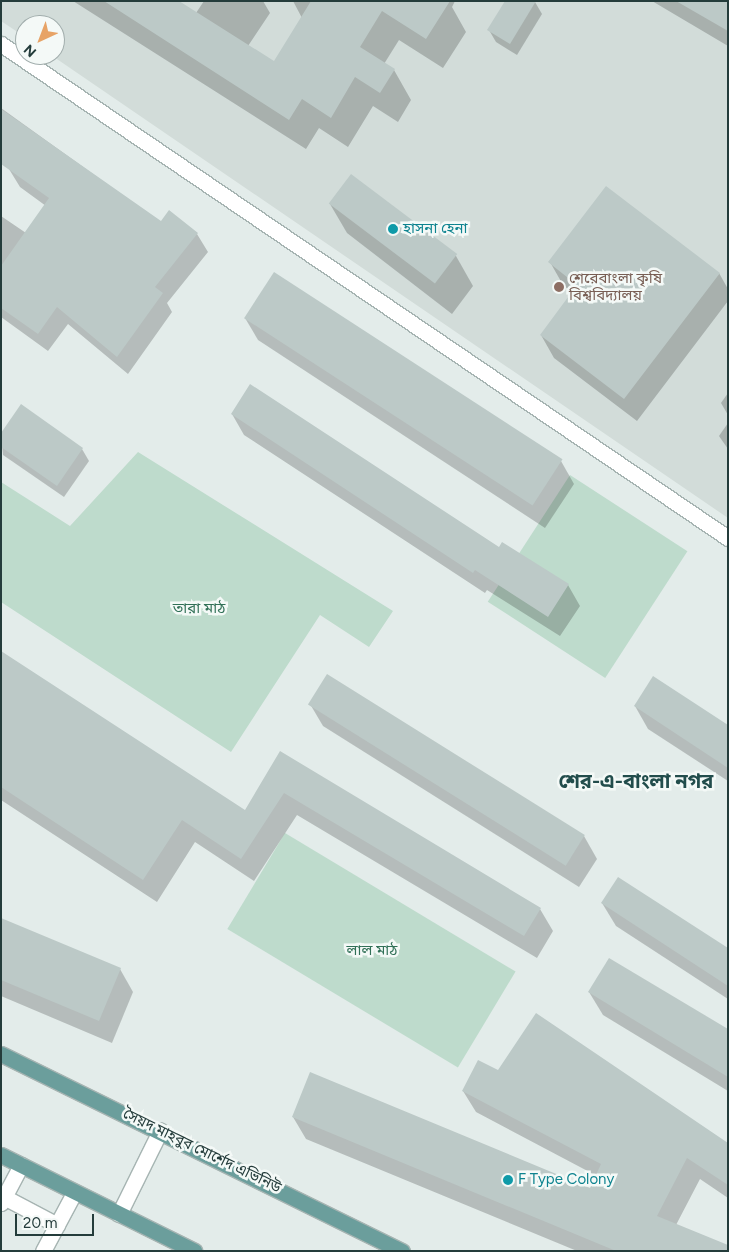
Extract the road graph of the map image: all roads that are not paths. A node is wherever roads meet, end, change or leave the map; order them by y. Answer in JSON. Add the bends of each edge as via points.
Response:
{"nodes":[{"id":1,"x":1,"y":44,"type":"edge"},
{"id":2,"x":728,"y":538,"type":"edge"},
{"id":3,"x":1,"y":1054,"type":"edge"},
{"id":4,"x":160,"y":1130,"type":"junction"},
{"id":5,"x":1,"y":1155,"type":"edge"},
{"id":6,"x":21,"y":1165,"type":"junction"},
{"id":7,"x":74,"y":1193,"type":"junction"},
{"id":8,"x":3,"y":1200,"type":"edge"},
{"id":9,"x":119,"y":1214,"type":"junction"},
{"id":10,"x":57,"y":1225,"type":"junction"},
{"id":11,"x":43,"y":1251,"type":"edge"},
{"id":12,"x":194,"y":1251,"type":"edge"},
{"id":13,"x":402,"y":1251,"type":"edge"}],
"edges":[{"from":1,"to":2,"type":"street"},
{"from":3,"to":4,"type":"main road","name":"সৈয়দ মাহবুব মোর্শেদ এভিনিউ"},
{"from":4,"to":9,"type":"street"},
{"from":4,"to":13,"type":"main road","name":"সৈয়দ মাহবুব মোর্শেদ এভিনিউ"},
{"from":5,"to":6,"type":"main road"},
{"from":6,"to":7,"type":"main road"},
{"from":6,"to":8,"type":"street"},
{"from":7,"to":9,"type":"main road"},
{"from":7,"to":10,"type":"street"},
{"from":8,"to":10,"type":"street"},
{"from":9,"to":12,"type":"main road"},
{"from":10,"to":11,"type":"street"}]}
